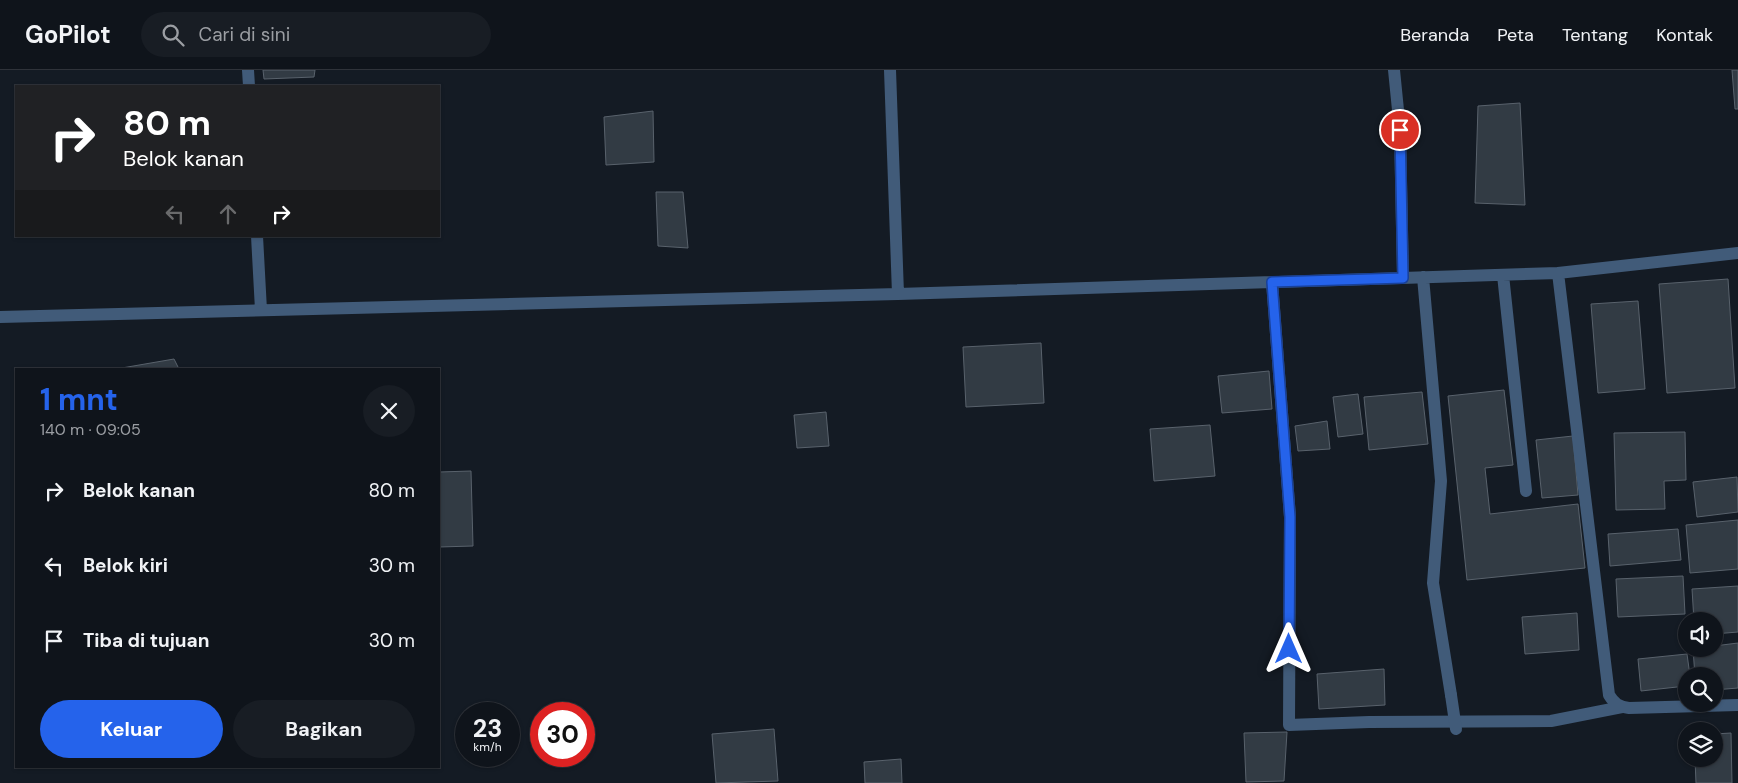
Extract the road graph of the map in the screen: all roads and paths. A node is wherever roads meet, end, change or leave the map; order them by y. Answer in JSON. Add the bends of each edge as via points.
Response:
{"nodes":[{"id":1,"x":248,"y":70,"type":"edge"},
{"id":2,"x":890,"y":70,"type":"edge"},
{"id":3,"x":1394,"y":70,"type":"edge"},
{"id":4,"x":249,"y":85,"type":"edge"},
{"id":5,"x":257,"y":237,"type":"edge"},
{"id":6,"x":1738,"y":253,"type":"edge"},
{"id":7,"x":1558,"y":273,"type":"junction"},
{"id":8,"x":1502,"y":275,"type":"junction"},
{"id":9,"x":1423,"y":277,"type":"junction"},
{"id":10,"x":1403,"y":278,"type":"junction"},
{"id":11,"x":1272,"y":282,"type":"junction"},
{"id":12,"x":898,"y":294,"type":"junction"},
{"id":13,"x":261,"y":310,"type":"junction"},
{"id":14,"x":0,"y":317,"type":"edge"},
{"id":15,"x":1526,"y":491,"type":"dead end"},
{"id":16,"x":1738,"y":705,"type":"edge"},
{"id":17,"x":1622,"y":707,"type":"junction"},
{"id":18,"x":1456,"y":729,"type":"dead end"}],
"edges":[{"from":1,"to":4,"type":"street"},
{"from":2,"to":12,"type":"street"},
{"from":3,"to":10,"type":"street","via":[[1400,130]]},
{"from":5,"to":13,"type":"street"},
{"from":6,"to":7,"type":"street"},
{"from":7,"to":8,"type":"street"},
{"from":7,"to":17,"type":"street","via":[[1609,695]]},
{"from":8,"to":9,"type":"street"},
{"from":8,"to":15,"type":"street"},
{"from":9,"to":10,"type":"street"},
{"from":9,"to":18,"type":"street","bridge":true,"via":[[1442,481],[1433,584]]},
{"from":10,"to":11,"type":"street"},
{"from":11,"to":12,"type":"street"},
{"from":11,"to":17,"type":"street","via":[[1290,517],[1289,724],[1551,721]]},
{"from":12,"to":13,"type":"street"},
{"from":13,"to":14,"type":"street"},
{"from":16,"to":17,"type":"street"}]}
